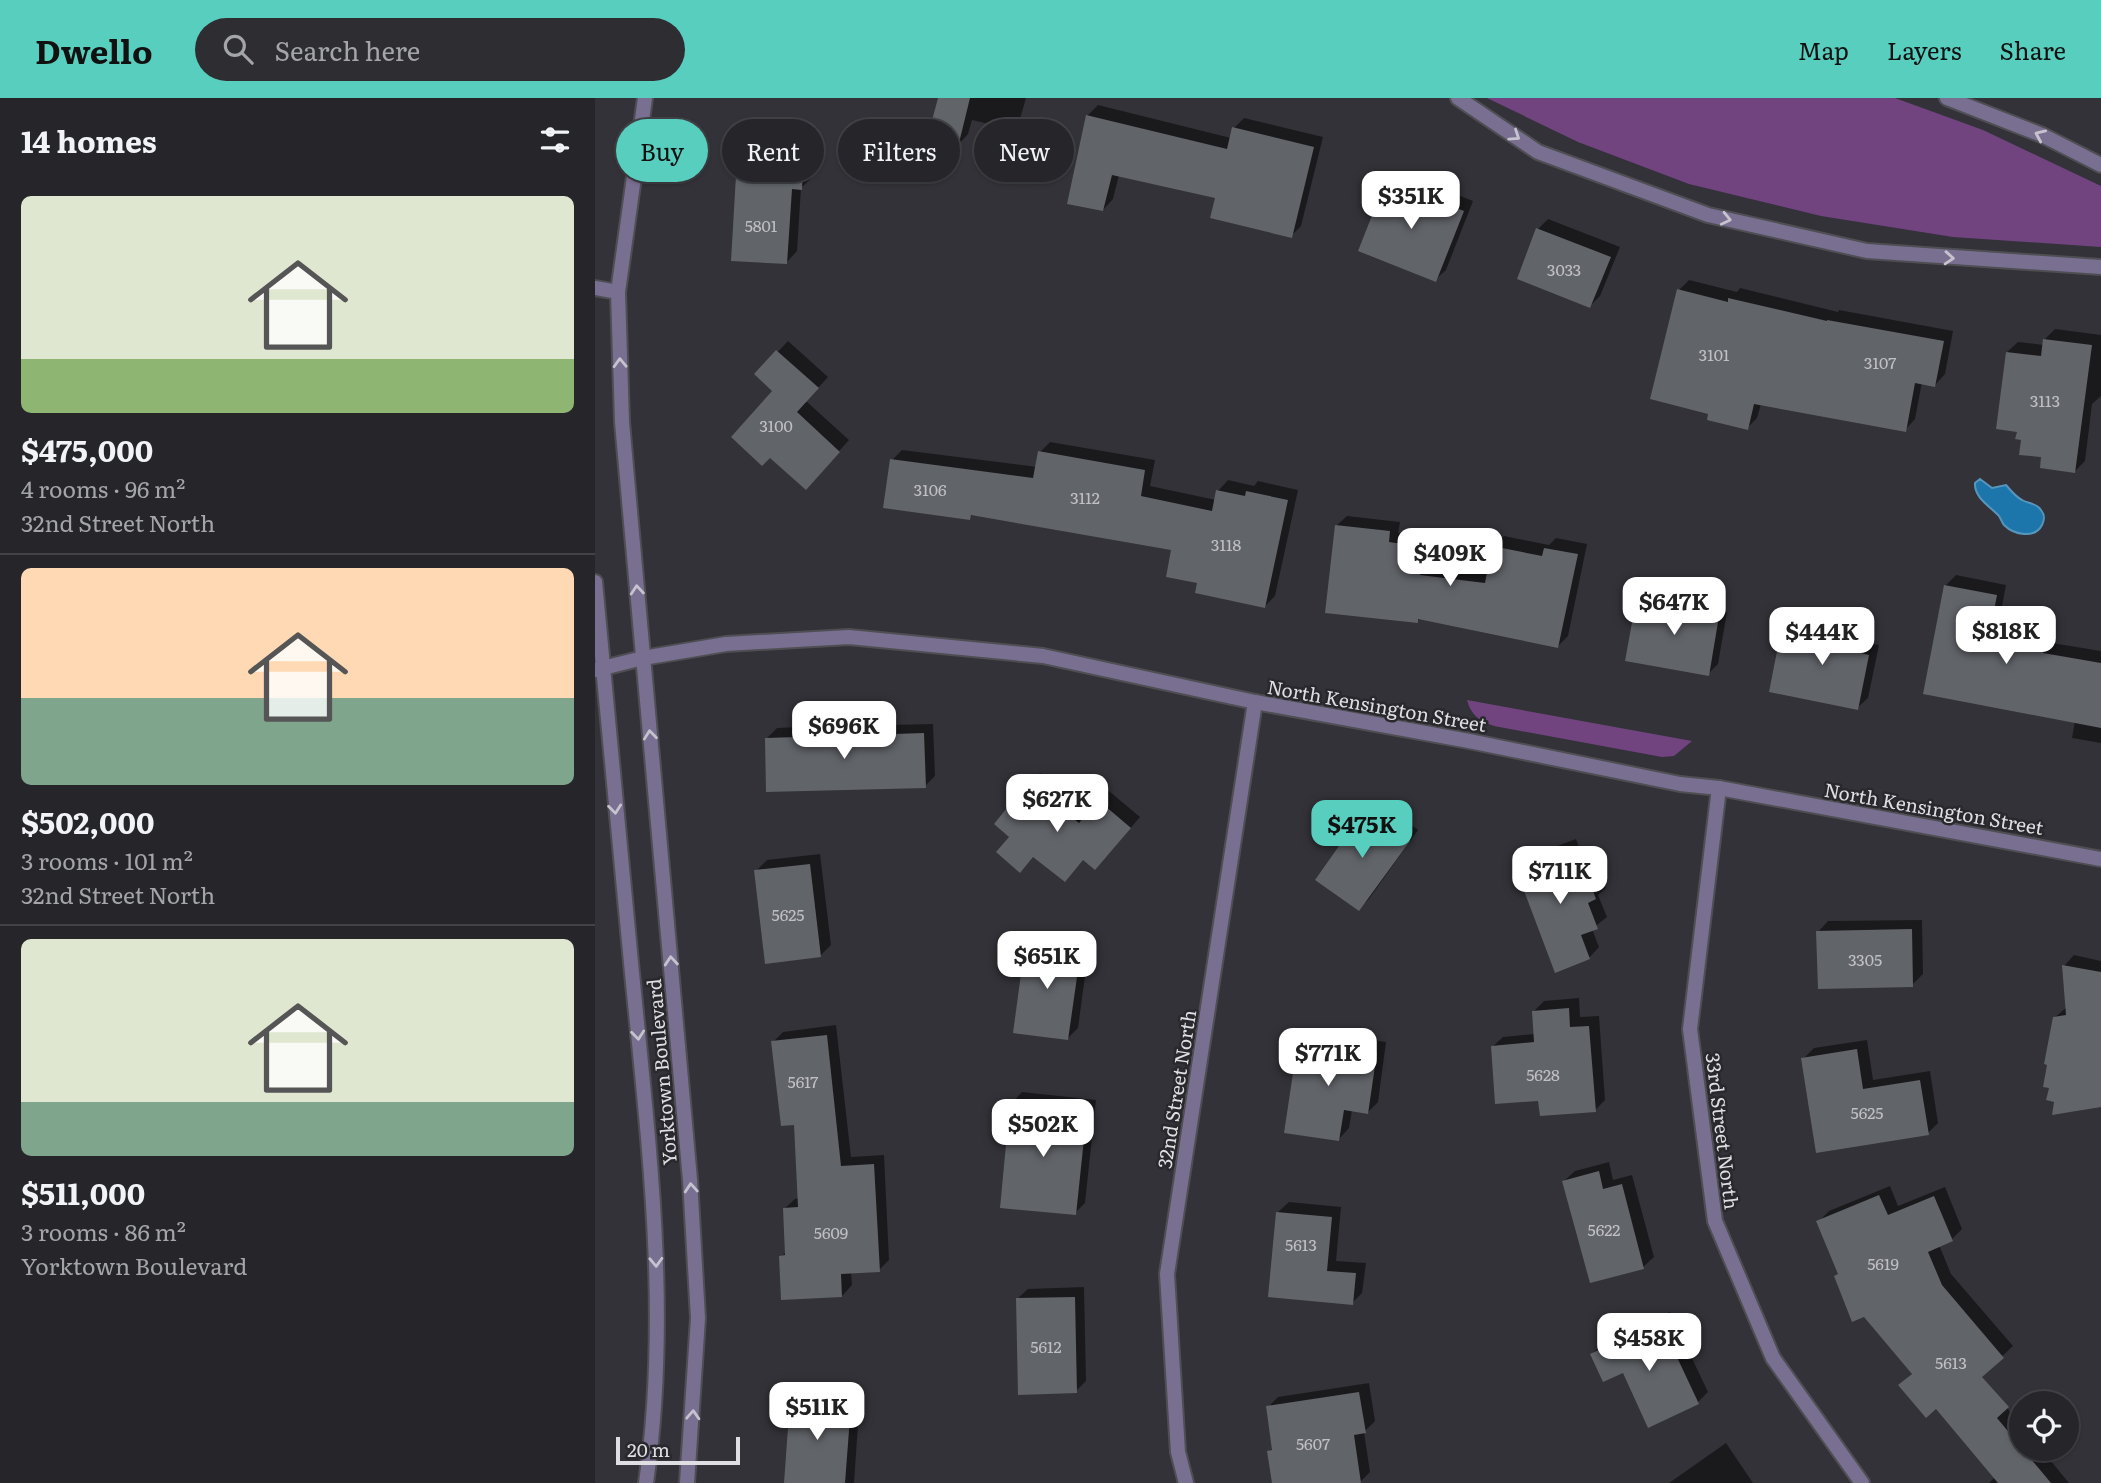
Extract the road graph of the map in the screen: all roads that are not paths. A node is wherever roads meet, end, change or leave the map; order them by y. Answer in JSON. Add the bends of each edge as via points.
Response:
{"nodes":[{"id":1,"x":645,"y":98,"type":"edge"},
{"id":2,"x":1458,"y":98,"type":"edge"},
{"id":3,"x":1947,"y":98,"type":"edge"},
{"id":4,"x":2101,"y":165,"type":"edge"},
{"id":5,"x":2101,"y":267,"type":"edge"},
{"id":6,"x":595,"y":288,"type":"edge"},
{"id":7,"x":618,"y":292,"type":"junction"},
{"id":8,"x":595,"y":582,"type":"edge"},
{"id":9,"x":643,"y":658,"type":"junction"},
{"id":10,"x":599,"y":669,"type":"edge"},
{"id":11,"x":1255,"y":702,"type":"junction"},
{"id":12,"x":1719,"y":788,"type":"junction"},
{"id":13,"x":2101,"y":859,"type":"edge"},
{"id":14,"x":646,"y":1483,"type":"edge"},
{"id":15,"x":687,"y":1483,"type":"edge"},
{"id":16,"x":1186,"y":1483,"type":"edge"},
{"id":17,"x":1862,"y":1483,"type":"edge"}],
"edges":[{"from":1,"to":7,"type":"street","name":"Yorktown Boulevard"},
{"from":2,"to":5,"type":"street","one_way":true,"via":[[1538,152],[1708,215],[1867,251]]},
{"from":4,"to":3,"type":"street","one_way":true,"via":[[2042,135]]},
{"from":6,"to":7,"type":"street"},
{"from":9,"to":7,"type":"street","name":"Yorktown Boulevard","one_way":true,"via":[[622,422]]},
{"from":8,"to":10,"type":"street","name":"Yorktown Boulevard"},
{"from":9,"to":10,"type":"street","name":"North Kensington Street"},
{"from":9,"to":11,"type":"street","name":"North Kensington Street","via":[[726,644],[849,638],[1043,656]]},
{"from":15,"to":9,"type":"street","name":"Yorktown Boulevard","one_way":true,"via":[[697,1291]]},
{"from":10,"to":14,"type":"street","name":"Yorktown Boulevard","one_way":true,"via":[[652,1180],[658,1316]]},
{"from":11,"to":12,"type":"street","name":"North Kensington Street"},
{"from":11,"to":16,"type":"street","name":"32nd Street North","via":[[1167,1274],[1178,1451]]},
{"from":12,"to":13,"type":"street","name":"North Kensington Street"},
{"from":12,"to":17,"type":"street","name":"33rd Street North","via":[[1690,1029],[1715,1221],[1773,1358]]}]}
